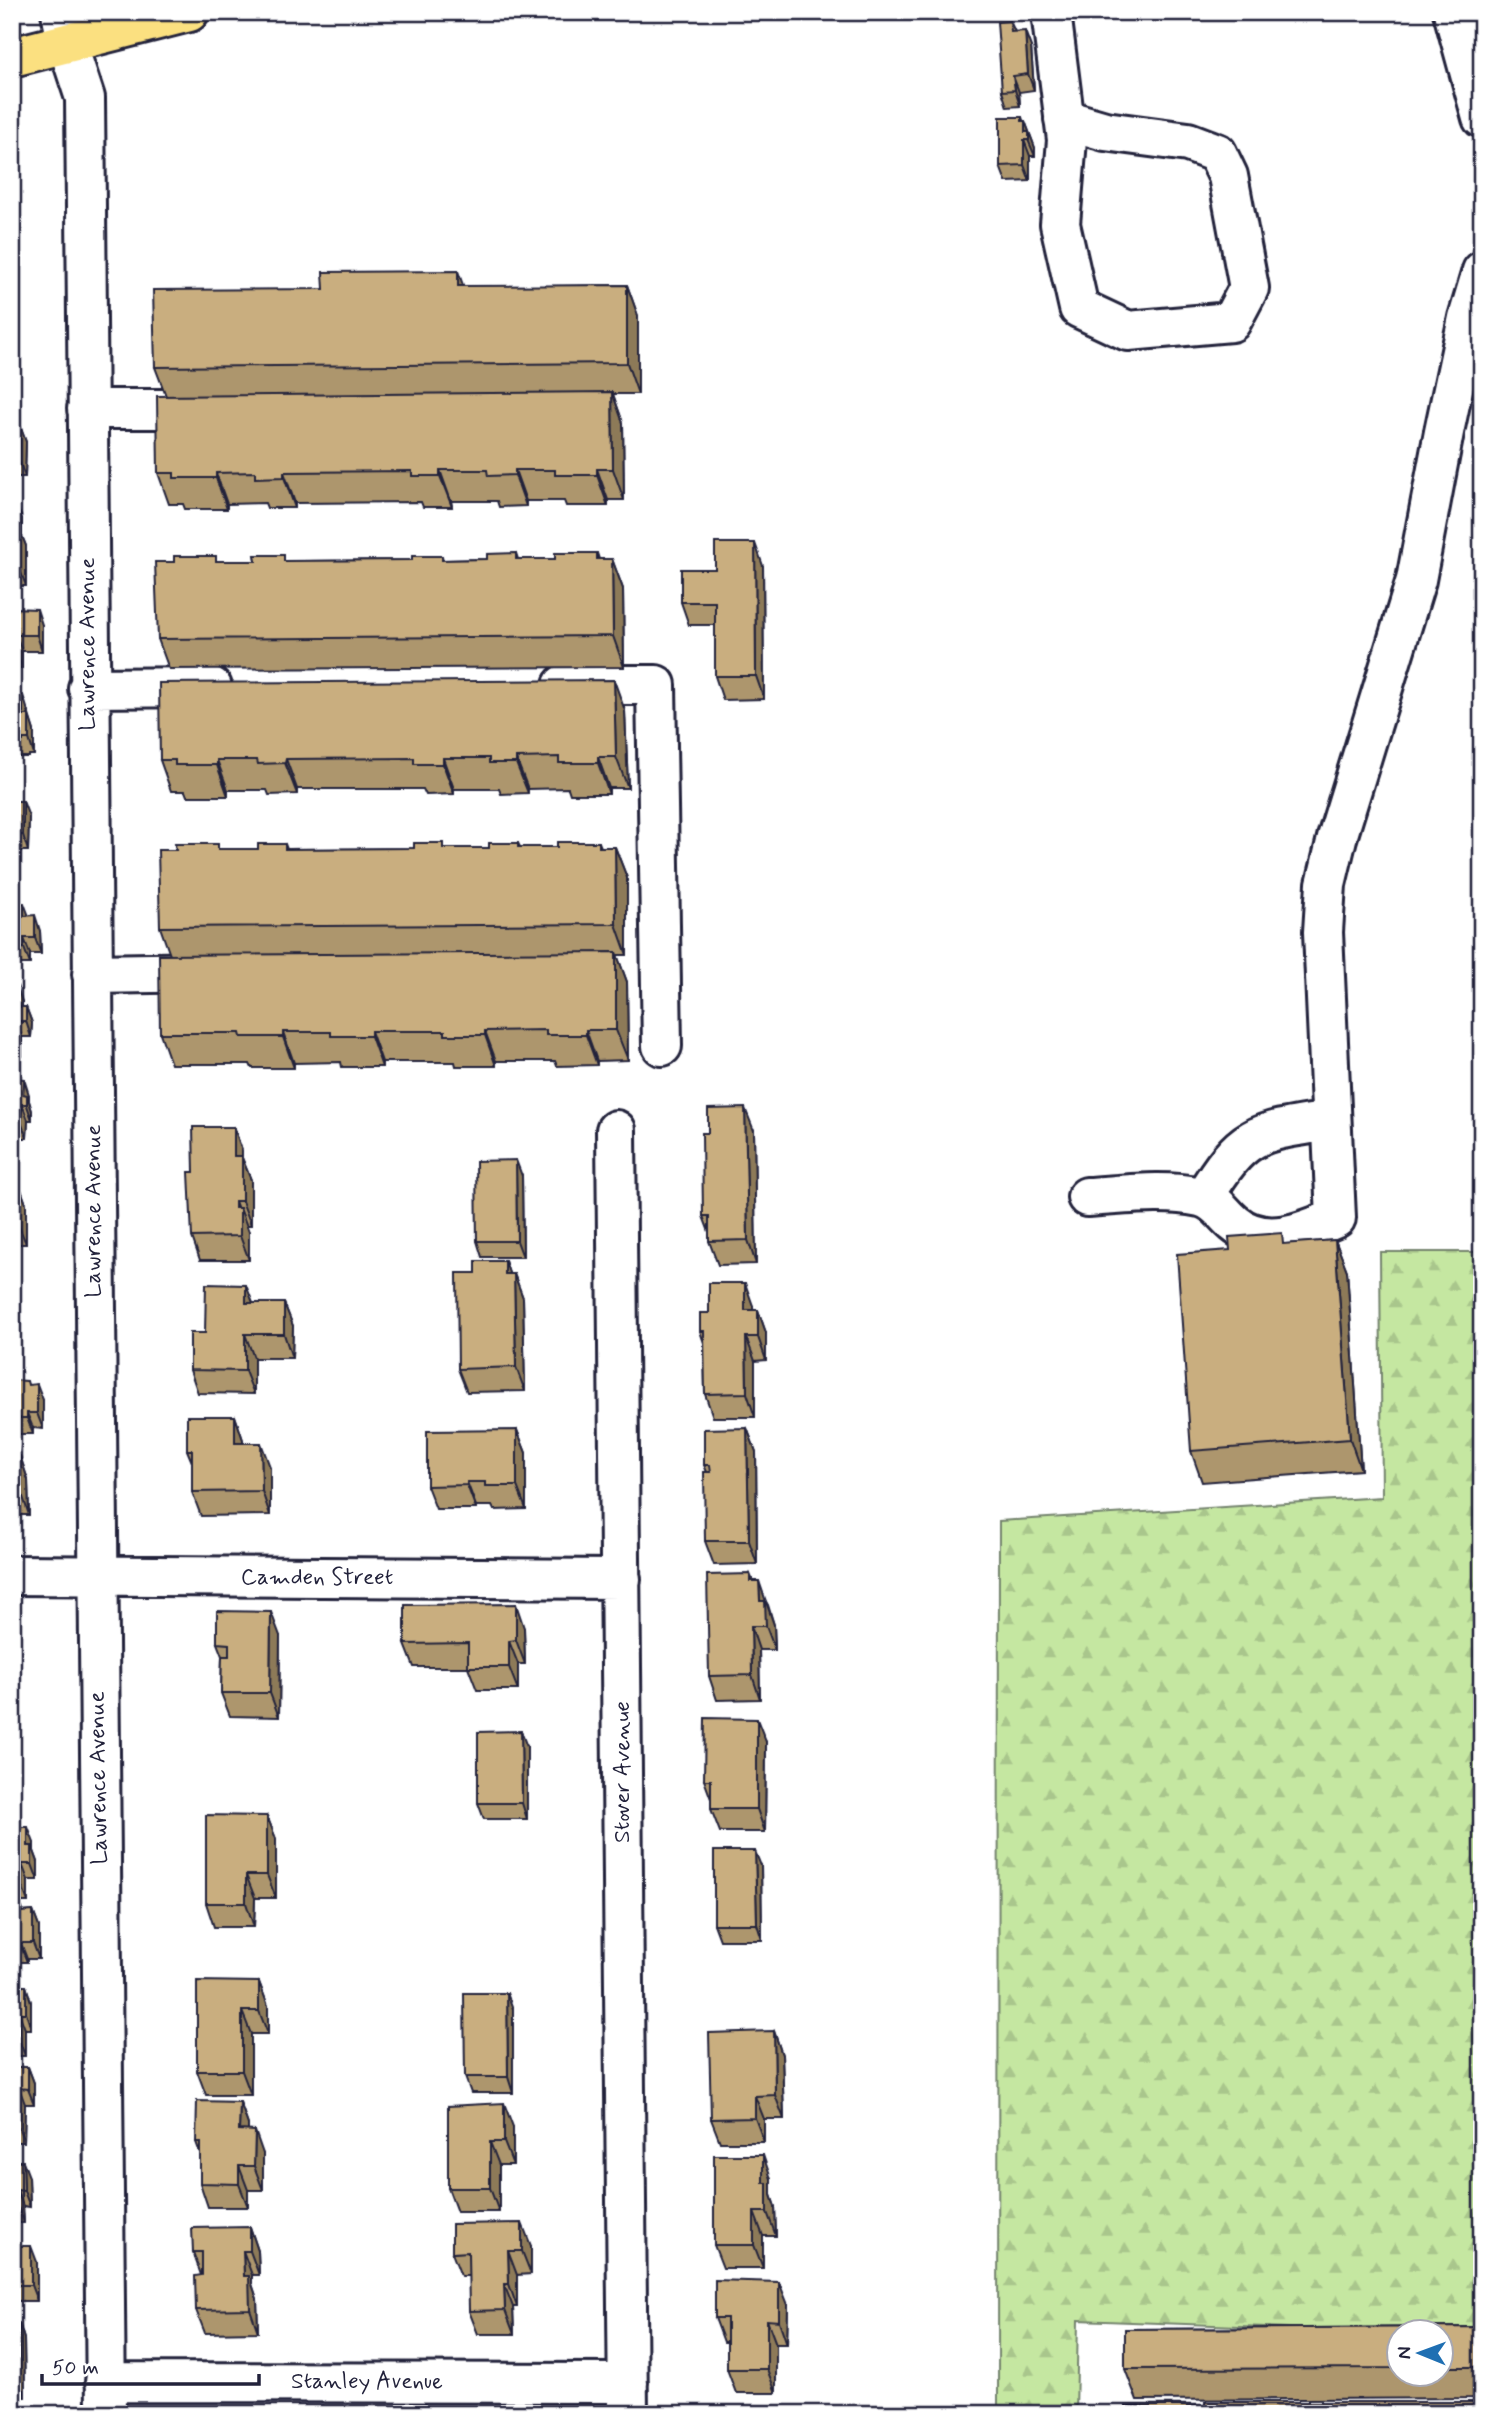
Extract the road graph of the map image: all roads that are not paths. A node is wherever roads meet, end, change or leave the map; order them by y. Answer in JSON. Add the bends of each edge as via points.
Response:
{"nodes":[{"id":1,"x":189,"y":12,"type":"edge"},
{"id":2,"x":1051,"y":12,"type":"edge"},
{"id":3,"x":1452,"y":12,"type":"edge"},
{"id":4,"x":64,"y":27,"type":"edge"},
{"id":5,"x":12,"y":57,"type":"edge"},
{"id":6,"x":1482,"y":118,"type":"edge"},
{"id":7,"x":1064,"y":119,"type":"junction"},
{"id":8,"x":1482,"y":271,"type":"edge"},
{"id":9,"x":87,"y":409,"type":"junction"},
{"id":10,"x":251,"y":409,"type":"edge"},
{"id":11,"x":532,"y":685,"type":"edge"},
{"id":12,"x":241,"y":687,"type":"edge"},
{"id":13,"x":88,"y":688,"type":"junction"},
{"id":14,"x":244,"y":972,"type":"edge"},
{"id":15,"x":92,"y":974,"type":"junction"},
{"id":16,"x":662,"y":1046,"type":"dead end"},
{"id":17,"x":1331,"y":1121,"type":"junction"},
{"id":18,"x":616,"y":1130,"type":"dead end"},
{"id":19,"x":1087,"y":1196,"type":"dead end"},
{"id":20,"x":1204,"y":1197,"type":"junction"},
{"id":21,"x":12,"y":1575,"type":"edge"},
{"id":22,"x":97,"y":1576,"type":"junction"},
{"id":23,"x":621,"y":1579,"type":"junction"},
{"id":24,"x":106,"y":2398,"type":"edge"},
{"id":25,"x":628,"y":2398,"type":"edge"}],
"edges":[{"from":1,"to":4,"type":"main road"},
{"from":2,"to":7,"type":"street"},
{"from":3,"to":6,"type":"street"},
{"from":4,"to":5,"type":"main road"},
{"from":4,"to":9,"type":"street","name":"Lawrence Avenue","via":[[85,98]]},
{"from":7,"to":7,"type":"street","via":[[1067,140],[1060,224],[1079,308],[1128,331],[1231,322],[1249,288],[1228,176],[1217,153],[1188,142],[1105,131]]},
{"from":8,"to":17,"type":"street","via":[[1446,419],[1416,580],[1326,884],[1323,932]]},
{"from":9,"to":10,"type":"street"},
{"from":9,"to":13,"type":"street","name":"Lawrence Avenue"},
{"from":11,"to":16,"type":"street","via":[[656,685]]},
{"from":12,"to":13,"type":"street"},
{"from":13,"to":15,"type":"street","name":"Lawrence Avenue"},
{"from":14,"to":15,"type":"street"},
{"from":15,"to":22,"type":"street","name":"Lawrence Avenue"},
{"from":17,"to":20,"type":"street","via":[[1256,1136],[1237,1150]]},
{"from":17,"to":20,"type":"street","via":[[1336,1218],[1307,1231],[1262,1237],[1236,1225]]},
{"from":18,"to":23,"type":"street","name":"Stover Avenue"},
{"from":19,"to":20,"type":"street"},
{"from":21,"to":22,"type":"street","name":"Camden Street"},
{"from":22,"to":23,"type":"street","name":"Camden Street"},
{"from":22,"to":24,"type":"street","name":"Lawrence Avenue"},
{"from":23,"to":25,"type":"street","name":"Stover Avenue"},
{"from":24,"to":25,"type":"street","name":"Stanley Avenue"}]}
